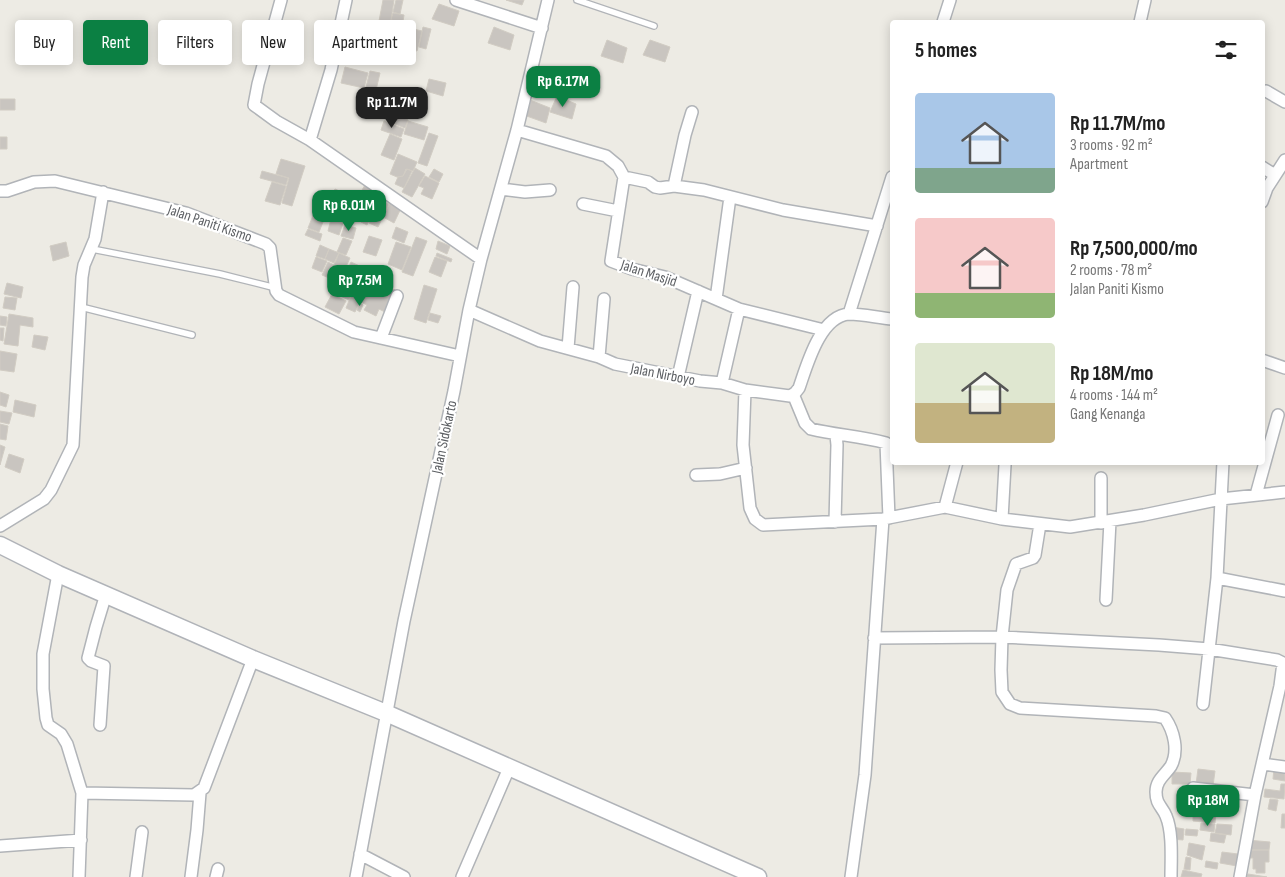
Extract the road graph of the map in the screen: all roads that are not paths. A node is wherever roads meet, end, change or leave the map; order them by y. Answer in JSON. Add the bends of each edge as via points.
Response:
{"nodes":[{"id":1,"x":281,"y":0,"type":"edge"},
{"id":2,"x":346,"y":0,"type":"edge"},
{"id":3,"x":548,"y":0,"type":"edge"},
{"id":4,"x":577,"y":0,"type":"edge"},
{"id":5,"x":950,"y":0,"type":"edge"},
{"id":6,"x":1145,"y":0,"type":"edge"},
{"id":7,"x":459,"y":1,"type":"edge"},
{"id":8,"x":944,"y":20,"type":"edge"},
{"id":9,"x":1140,"y":20,"type":"edge"},
{"id":10,"x":654,"y":26,"type":"dead end"},
{"id":11,"x":542,"y":28,"type":"junction"},
{"id":12,"x":1266,"y":91,"type":"dead end"},
{"id":13,"x":1285,"y":102,"type":"edge"},
{"id":14,"x":692,"y":112,"type":"dead end"},
{"id":15,"x":517,"y":130,"type":"junction"},
{"id":16,"x":310,"y":140,"type":"junction"},
{"id":17,"x":1285,"y":160,"type":"edge"},
{"id":18,"x":1265,"y":169,"type":"edge"},
{"id":19,"x":1275,"y":175,"type":"junction"},
{"id":20,"x":624,"y":177,"type":"junction"},
{"id":21,"x":890,"y":184,"type":"edge"},
{"id":22,"x":674,"y":186,"type":"junction"},
{"id":23,"x":501,"y":189,"type":"junction"},
{"id":24,"x":550,"y":190,"type":"dead end"},
{"id":25,"x":0,"y":191,"type":"edge"},
{"id":26,"x":103,"y":192,"type":"junction"},
{"id":27,"x":1265,"y":194,"type":"edge"},
{"id":28,"x":730,"y":197,"type":"junction"},
{"id":29,"x":583,"y":204,"type":"dead end"},
{"id":30,"x":618,"y":211,"type":"junction"},
{"id":31,"x":877,"y":226,"type":"junction"},
{"id":32,"x":92,"y":249,"type":"junction"},
{"id":33,"x":481,"y":259,"type":"junction"},
{"id":34,"x":573,"y":287,"type":"dead end"},
{"id":35,"x":276,"y":288,"type":"junction"},
{"id":36,"x":698,"y":291,"type":"junction"},
{"id":37,"x":397,"y":296,"type":"dead end"},
{"id":38,"x":604,"y":299,"type":"dead end"},
{"id":39,"x":716,"y":299,"type":"junction"},
{"id":40,"x":80,"y":308,"type":"junction"},
{"id":41,"x":739,"y":308,"type":"junction"},
{"id":42,"x":469,"y":310,"type":"junction"},
{"id":43,"x":849,"y":314,"type":"junction"},
{"id":44,"x":890,"y":319,"type":"edge"},
{"id":45,"x":824,"y":330,"type":"junction"},
{"id":46,"x":192,"y":334,"type":"dead end"},
{"id":47,"x":381,"y":338,"type":"junction"},
{"id":48,"x":568,"y":348,"type":"junction"},
{"id":49,"x":460,"y":356,"type":"junction"},
{"id":50,"x":599,"y":357,"type":"junction"},
{"id":51,"x":1265,"y":361,"type":"edge"},
{"id":52,"x":1285,"y":368,"type":"edge"},
{"id":53,"x":678,"y":377,"type":"junction"},
{"id":54,"x":722,"y":383,"type":"junction"},
{"id":55,"x":745,"y":390,"type":"junction"},
{"id":56,"x":793,"y":394,"type":"junction"},
{"id":57,"x":1278,"y":415,"type":"dead end"},
{"id":58,"x":836,"y":435,"type":"junction"},
{"id":59,"x":1265,"y":462,"type":"edge"},
{"id":60,"x":956,"y":465,"type":"edge"},
{"id":61,"x":1006,"y":465,"type":"dead end"},
{"id":62,"x":1223,"y":465,"type":"edge"},
{"id":63,"x":1264,"y":465,"type":"edge"},
{"id":64,"x":746,"y":468,"type":"junction"},
{"id":65,"x":696,"y":475,"type":"dead end"},
{"id":66,"x":1101,"y":478,"type":"dead end"},
{"id":67,"x":1285,"y":492,"type":"edge"},
{"id":68,"x":1256,"y":495,"type":"junction"},
{"id":69,"x":1221,"y":499,"type":"junction"},
{"id":70,"x":945,"y":507,"type":"junction"},
{"id":71,"x":886,"y":518,"type":"junction"},
{"id":72,"x":1002,"y":518,"type":"junction"},
{"id":73,"x":835,"y":522,"type":"junction"},
{"id":74,"x":1106,"y":522,"type":"junction"},
{"id":75,"x":1040,"y":524,"type":"junction"},
{"id":76,"x":0,"y":526,"type":"edge"},
{"id":77,"x":0,"y":545,"type":"edge"},
{"id":78,"x":58,"y":574,"type":"junction"},
{"id":79,"x":1217,"y":578,"type":"junction"},
{"id":80,"x":1285,"y":591,"type":"edge"},
{"id":81,"x":106,"y":594,"type":"junction"},
{"id":82,"x":1106,"y":600,"type":"dead end"},
{"id":83,"x":1002,"y":637,"type":"junction"},
{"id":84,"x":874,"y":638,"type":"junction"},
{"id":85,"x":1209,"y":649,"type":"junction"},
{"id":86,"x":253,"y":659,"type":"junction"},
{"id":87,"x":1284,"y":660,"type":"edge"},
{"id":88,"x":1283,"y":687,"type":"edge"},
{"id":89,"x":1203,"y":704,"type":"dead end"},
{"id":90,"x":386,"y":713,"type":"junction"},
{"id":91,"x":100,"y":725,"type":"dead end"},
{"id":92,"x":1263,"y":764,"type":"junction"},
{"id":93,"x":1285,"y":767,"type":"edge"},
{"id":94,"x":509,"y":768,"type":"junction"},
{"id":95,"x":1193,"y":788,"type":"dead end"},
{"id":96,"x":200,"y":793,"type":"junction"},
{"id":97,"x":82,"y":794,"type":"junction"},
{"id":98,"x":1255,"y":795,"type":"junction"},
{"id":99,"x":142,"y":832,"type":"dead end"},
{"id":100,"x":81,"y":840,"type":"junction"},
{"id":101,"x":0,"y":846,"type":"edge"},
{"id":102,"x":360,"y":854,"type":"junction"},
{"id":103,"x":79,"y":877,"type":"edge"},
{"id":104,"x":136,"y":877,"type":"edge"},
{"id":105,"x":191,"y":877,"type":"edge"},
{"id":106,"x":356,"y":877,"type":"edge"},
{"id":107,"x":404,"y":877,"type":"edge"},
{"id":108,"x":462,"y":877,"type":"edge"},
{"id":109,"x":758,"y":877,"type":"edge"},
{"id":110,"x":851,"y":877,"type":"edge"},
{"id":111,"x":1171,"y":877,"type":"edge"},
{"id":112,"x":1240,"y":877,"type":"edge"}],
"edges":[{"from":1,"to":16,"type":"street","via":[[254,105]]},
{"from":2,"to":16,"type":"street","via":[[331,70]]},
{"from":3,"to":11,"type":"street","name":"Jalan Sidokarto"},
{"from":4,"to":10,"type":"lane"},
{"from":5,"to":8,"type":"street"},
{"from":6,"to":9,"type":"street"},
{"from":7,"to":11,"type":"street"},
{"from":11,"to":15,"type":"street","name":"Jalan Sidokarto"},
{"from":12,"to":13,"type":"street"},
{"from":14,"to":22,"type":"street"},
{"from":15,"to":20,"type":"street","via":[[606,156],[618,166]]},
{"from":15,"to":23,"type":"street","name":"Jalan Sidokarto"},
{"from":16,"to":33,"type":"street"},
{"from":17,"to":19,"type":"street"},
{"from":18,"to":19,"type":"street"},
{"from":19,"to":27,"type":"street"},
{"from":20,"to":22,"type":"street","via":[[660,188]]},
{"from":20,"to":30,"type":"street","name":"Jalan Masjid"},
{"from":21,"to":31,"type":"street"},
{"from":22,"to":28,"type":"street"},
{"from":23,"to":24,"type":"street","via":[[525,192]]},
{"from":23,"to":33,"type":"street","name":"Jalan Sidokarto"},
{"from":25,"to":26,"type":"street","name":"Jalan Paniti Kismo","via":[[55,180]]},
{"from":26,"to":32,"type":"street"},
{"from":26,"to":35,"type":"street","name":"Jalan Paniti Kismo","via":[[186,213],[262,241],[270,248]]},
{"from":28,"to":31,"type":"street"},
{"from":28,"to":39,"type":"street"},
{"from":29,"to":30,"type":"street"},
{"from":30,"to":36,"type":"street","name":"Jalan Masjid","via":[[611,260]]},
{"from":31,"to":43,"type":"street"},
{"from":32,"to":35,"type":"lane"},
{"from":32,"to":40,"type":"street","via":[[84,265]]},
{"from":33,"to":42,"type":"street","name":"Jalan Sidokarto"},
{"from":34,"to":48,"type":"street"},
{"from":35,"to":47,"type":"street","via":[[279,295],[318,315],[354,332]]},
{"from":36,"to":39,"type":"street","name":"Jalan Masjid"},
{"from":36,"to":53,"type":"street"},
{"from":37,"to":47,"type":"street"},
{"from":38,"to":50,"type":"street"},
{"from":39,"to":41,"type":"street","name":"Jalan Masjid"},
{"from":40,"to":46,"type":"lane"},
{"from":40,"to":76,"type":"street","via":[[73,445],[52,490],[44,499]]},
{"from":41,"to":45,"type":"street","name":"Jalan Masjid"},
{"from":41,"to":54,"type":"street"},
{"from":42,"to":48,"type":"street","name":"Jalan Nirboyo","via":[[540,340]]},
{"from":42,"to":49,"type":"street","name":"Jalan Sidokarto"},
{"from":43,"to":44,"type":"street"},
{"from":43,"to":45,"type":"street","via":[[835,317]]},
{"from":45,"to":56,"type":"street","via":[[799,388]]},
{"from":47,"to":49,"type":"street"},
{"from":48,"to":50,"type":"street","name":"Jalan Nirboyo"},
{"from":49,"to":90,"type":"street","name":"Jalan Sidokarto"},
{"from":50,"to":53,"type":"street","name":"Jalan Nirboyo","via":[[616,364]]},
{"from":51,"to":52,"type":"street"},
{"from":53,"to":54,"type":"street","name":"Jalan Nirboyo"},
{"from":54,"to":55,"type":"street","name":"Jalan Nirboyo"},
{"from":55,"to":56,"type":"street","name":"Jalan Nirboyo"},
{"from":55,"to":64,"type":"street"},
{"from":56,"to":58,"type":"street","via":[[810,430]]},
{"from":57,"to":59,"type":"street"},
{"from":58,"to":71,"type":"street","via":[[882,442]]},
{"from":58,"to":73,"type":"street"},
{"from":60,"to":70,"type":"street"},
{"from":61,"to":72,"type":"street"},
{"from":62,"to":69,"type":"street"},
{"from":63,"to":68,"type":"street"},
{"from":64,"to":65,"type":"street"},
{"from":64,"to":73,"type":"street","via":[[750,508],[755,519],[763,525]]},
{"from":66,"to":74,"type":"street"},
{"from":67,"to":68,"type":"street"},
{"from":68,"to":69,"type":"street"},
{"from":69,"to":74,"type":"street"},
{"from":69,"to":79,"type":"street"},
{"from":70,"to":71,"type":"street"},
{"from":70,"to":72,"type":"street"},
{"from":71,"to":73,"type":"street"},
{"from":71,"to":84,"type":"street"},
{"from":72,"to":75,"type":"street"},
{"from":74,"to":75,"type":"street","via":[[1070,528]]},
{"from":74,"to":82,"type":"street"},
{"from":75,"to":83,"type":"street","via":[[1035,555],[1016,564],[1008,584]]},
{"from":77,"to":78,"type":"main road"},
{"from":78,"to":81,"type":"main road"},
{"from":78,"to":97,"type":"street","via":[[43,654],[46,718],[48,725],[61,734],[67,744]]},
{"from":79,"to":80,"type":"street"},
{"from":79,"to":85,"type":"street"},
{"from":81,"to":86,"type":"main road"},
{"from":81,"to":91,"type":"street","via":[[88,658],[104,666]]},
{"from":83,"to":84,"type":"street"},
{"from":83,"to":85,"type":"street"},
{"from":83,"to":111,"type":"street","via":[[1002,692],[1010,704],[1020,708],[1165,718],[1170,726],[1174,752],[1170,767],[1156,786],[1156,794],[1166,816],[1171,844]]},
{"from":84,"to":110,"type":"street","via":[[865,775]]},
{"from":85,"to":87,"type":"street"},
{"from":85,"to":89,"type":"street"},
{"from":86,"to":90,"type":"main road"},
{"from":86,"to":96,"type":"street"},
{"from":87,"to":88,"type":"street"},
{"from":88,"to":92,"type":"street"},
{"from":90,"to":94,"type":"main road"},
{"from":90,"to":102,"type":"street","name":"Jalan Sidokarto"},
{"from":92,"to":93,"type":"street"},
{"from":92,"to":98,"type":"street"},
{"from":94,"to":108,"type":"street"},
{"from":94,"to":109,"type":"main road"},
{"from":95,"to":98,"type":"street"},
{"from":96,"to":97,"type":"street"},
{"from":96,"to":105,"type":"street"},
{"from":97,"to":100,"type":"street"},
{"from":98,"to":112,"type":"street"},
{"from":99,"to":104,"type":"street"},
{"from":100,"to":101,"type":"street"},
{"from":100,"to":103,"type":"street"},
{"from":102,"to":106,"type":"street","name":"Jalan Sidokarto"},
{"from":102,"to":107,"type":"street"}]}
